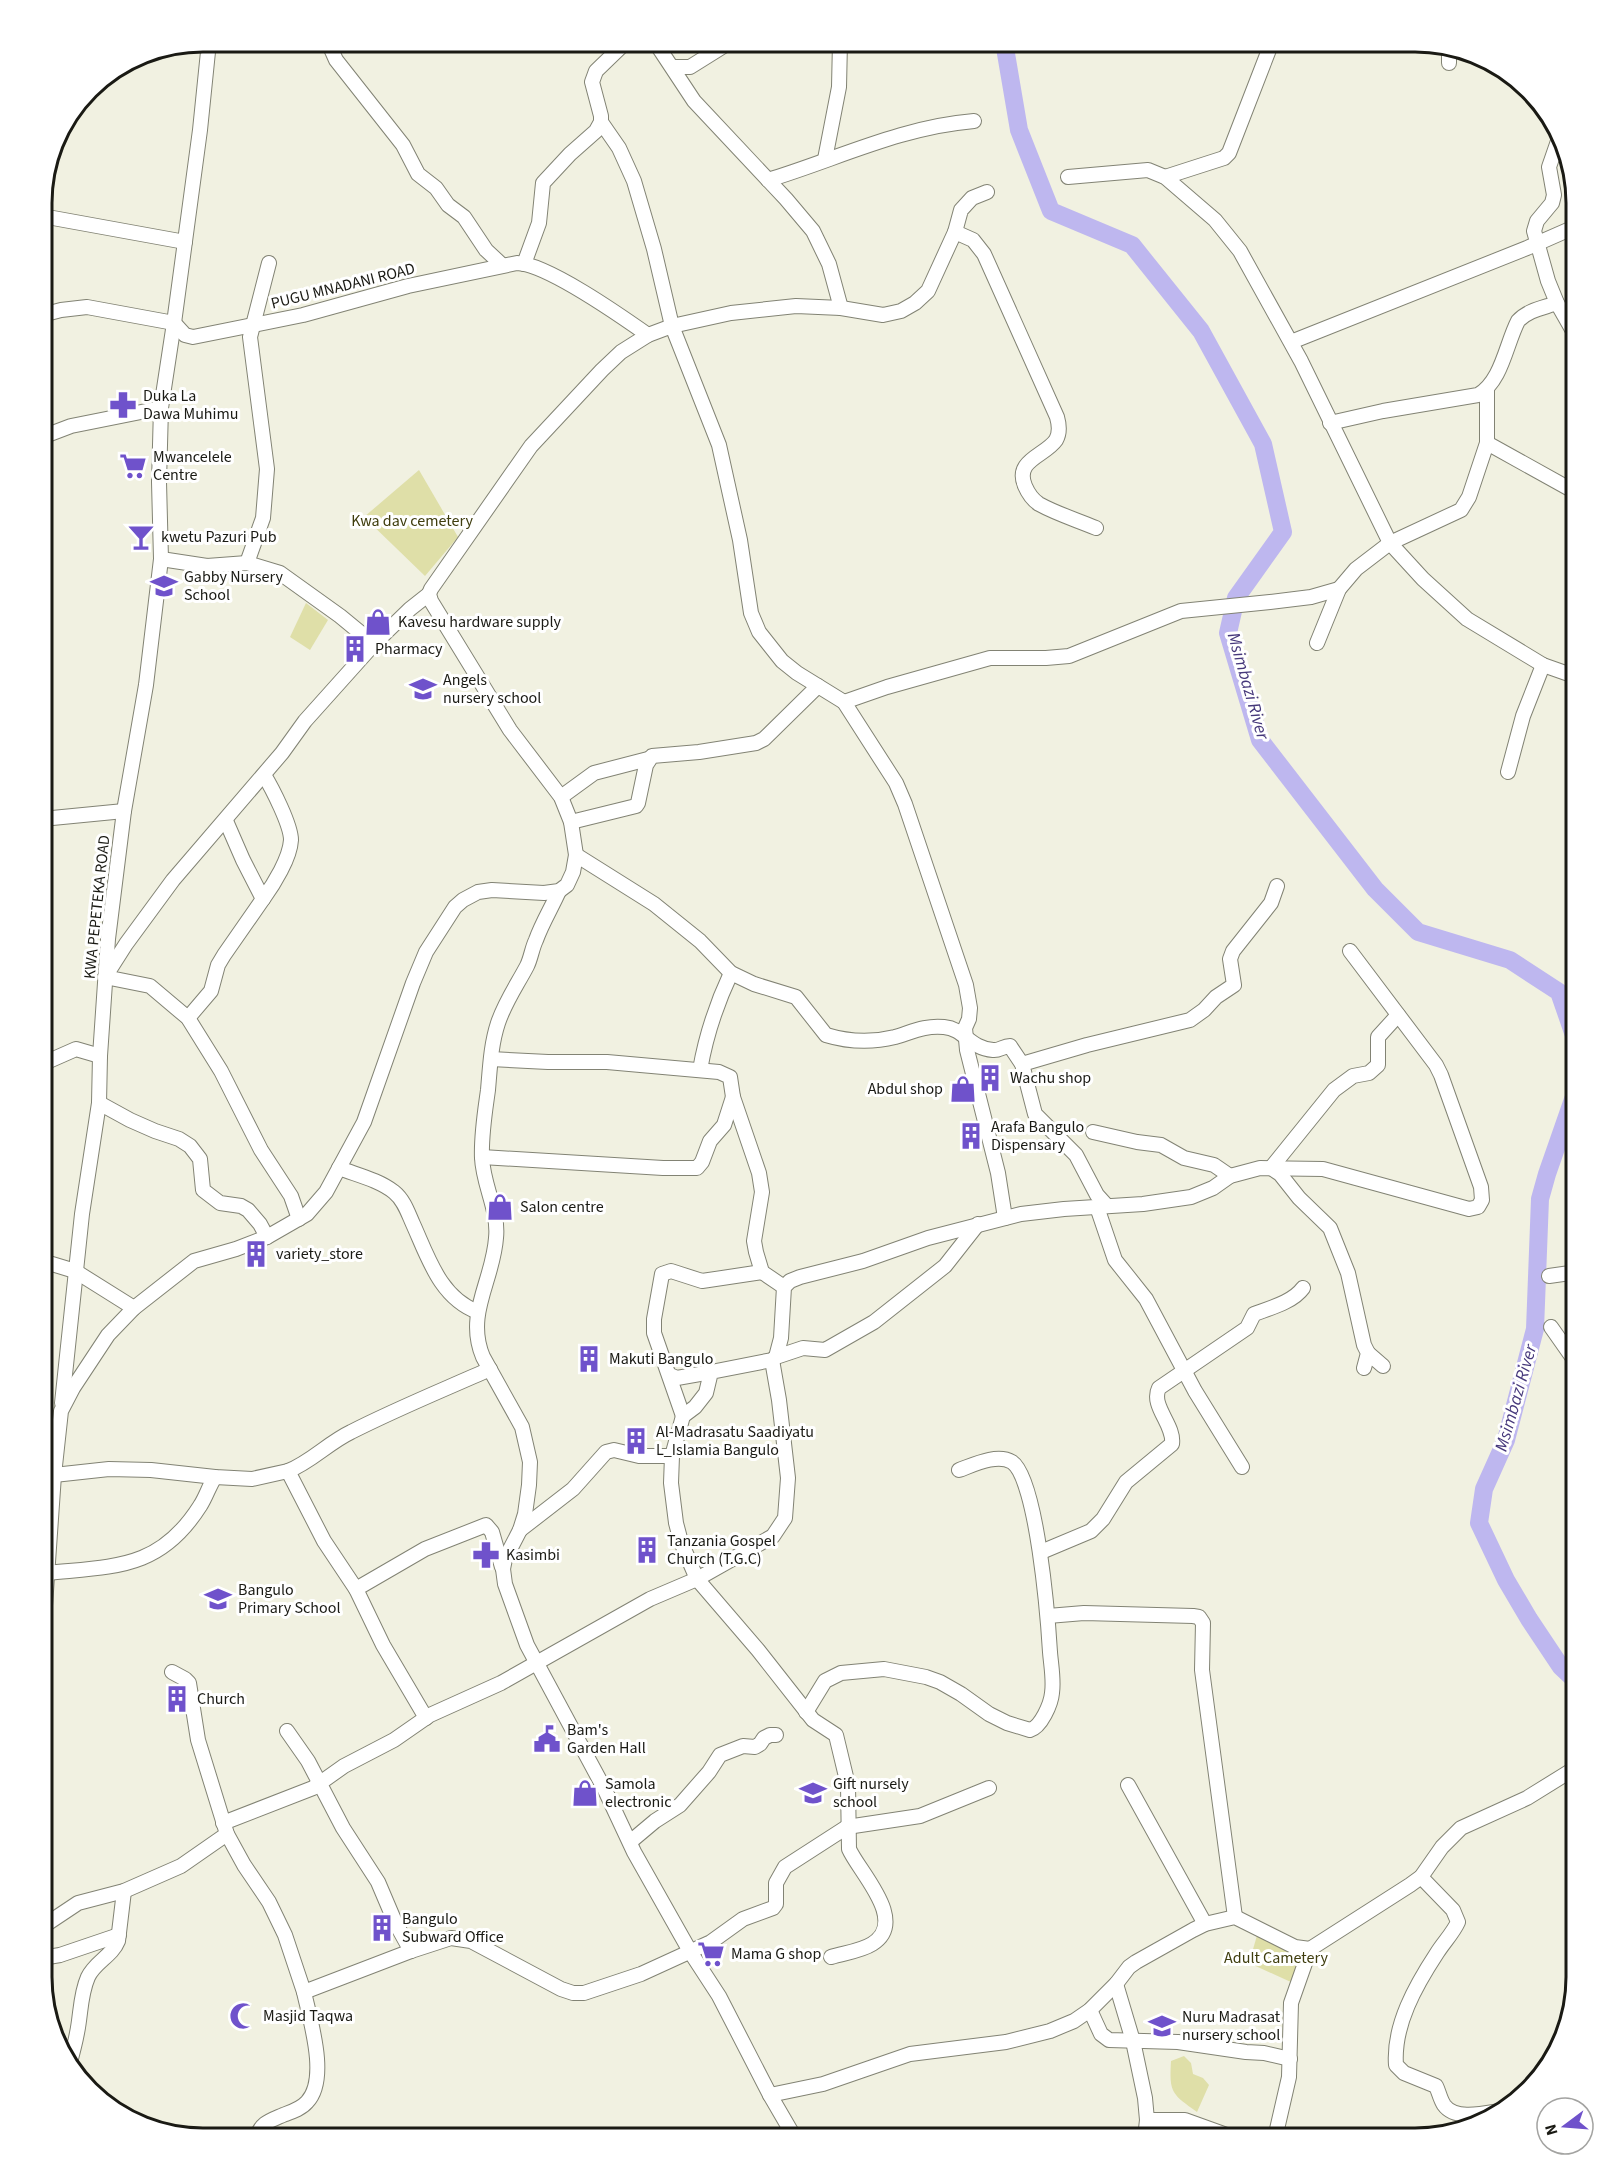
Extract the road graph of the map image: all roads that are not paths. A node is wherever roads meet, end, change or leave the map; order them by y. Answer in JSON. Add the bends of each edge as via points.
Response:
{"nodes":[{"id":1,"x":208,"y":52,"type":"edge"},
{"id":2,"x":332,"y":52,"type":"edge"},
{"id":3,"x":615,"y":52,"type":"edge"},
{"id":4,"x":662,"y":52,"type":"edge"},
{"id":5,"x":713,"y":52,"type":"edge"},
{"id":6,"x":840,"y":53,"type":"edge"},
{"id":7,"x":1268,"y":53,"type":"edge"},
{"id":8,"x":673,"y":67,"type":"junction"},
{"id":9,"x":974,"y":121,"type":"dead end"},
{"id":10,"x":601,"y":122,"type":"junction"},
{"id":11,"x":1555,"y":149,"type":"edge"},
{"id":12,"x":825,"y":159,"type":"junction"},
{"id":13,"x":1068,"y":177,"type":"dead end"},
{"id":14,"x":1165,"y":177,"type":"junction"},
{"id":15,"x":768,"y":180,"type":"junction"},
{"id":16,"x":987,"y":192,"type":"dead end"},
{"id":17,"x":53,"y":218,"type":"edge"},
{"id":18,"x":1566,"y":231,"type":"edge"},
{"id":19,"x":955,"y":232,"type":"junction"},
{"id":20,"x":185,"y":242,"type":"junction"},
{"id":21,"x":1537,"y":244,"type":"junction"},
{"id":22,"x":269,"y":263,"type":"dead end"},
{"id":23,"x":524,"y":264,"type":"junction"},
{"id":24,"x":502,"y":265,"type":"junction"},
{"id":25,"x":1557,"y":303,"type":"junction"},
{"id":26,"x":841,"y":308,"type":"junction"},
{"id":27,"x":53,"y":313,"type":"edge"},
{"id":28,"x":1566,"y":319,"type":"edge"},
{"id":29,"x":174,"y":323,"type":"junction"},
{"id":30,"x":252,"y":324,"type":"junction"},
{"id":31,"x":672,"y":326,"type":"junction"},
{"id":32,"x":648,"y":335,"type":"junction"},
{"id":33,"x":1290,"y":342,"type":"junction"},
{"id":34,"x":1487,"y":390,"type":"junction"},
{"id":35,"x":161,"y":408,"type":"junction"},
{"id":36,"x":1330,"y":423,"type":"junction"},
{"id":37,"x":53,"y":433,"type":"edge"},
{"id":38,"x":1487,"y":443,"type":"junction"},
{"id":39,"x":1566,"y":487,"type":"edge"},
{"id":40,"x":1096,"y":528,"type":"dead end"},
{"id":41,"x":1390,"y":543,"type":"junction"},
{"id":42,"x":161,"y":559,"type":"junction"},
{"id":43,"x":247,"y":563,"type":"junction"},
{"id":44,"x":1340,"y":590,"type":"junction"},
{"id":45,"x":429,"y":594,"type":"junction"},
{"id":46,"x":1317,"y":643,"type":"dead end"},
{"id":47,"x":374,"y":644,"type":"junction"},
{"id":48,"x":1543,"y":666,"type":"junction"},
{"id":49,"x":1566,"y":673,"type":"edge"},
{"id":50,"x":818,"y":686,"type":"junction"},
{"id":51,"x":844,"y":702,"type":"junction"},
{"id":52,"x":648,"y":759,"type":"junction"},
{"id":53,"x":1508,"y":772,"type":"dead end"},
{"id":54,"x":264,"y":775,"type":"junction"},
{"id":55,"x":561,"y":796,"type":"junction"},
{"id":56,"x":124,"y":811,"type":"junction"},
{"id":57,"x":53,"y":818,"type":"edge"},
{"id":58,"x":226,"y":820,"type":"junction"},
{"id":59,"x":571,"y":822,"type":"junction"},
{"id":60,"x":576,"y":855,"type":"junction"},
{"id":61,"x":1277,"y":886,"type":"dead end"},
{"id":62,"x":560,"y":891,"type":"junction"},
{"id":63,"x":264,"y":898,"type":"junction"},
{"id":64,"x":1350,"y":951,"type":"dead end"},
{"id":65,"x":731,"y":973,"type":"junction"},
{"id":66,"x":105,"y":977,"type":"junction"},
{"id":67,"x":1398,"y":1015,"type":"junction"},
{"id":68,"x":188,"y":1018,"type":"junction"},
{"id":69,"x":965,"y":1037,"type":"junction"},
{"id":70,"x":100,"y":1056,"type":"junction"},
{"id":71,"x":53,"y":1059,"type":"edge"},
{"id":72,"x":491,"y":1059,"type":"junction"},
{"id":73,"x":1022,"y":1064,"type":"junction"},
{"id":74,"x":700,"y":1070,"type":"junction"},
{"id":75,"x":734,"y":1097,"type":"junction"},
{"id":76,"x":99,"y":1103,"type":"junction"},
{"id":77,"x":1093,"y":1132,"type":"dead end"},
{"id":78,"x":482,"y":1157,"type":"junction"},
{"id":79,"x":339,"y":1168,"type":"junction"},
{"id":80,"x":1271,"y":1168,"type":"junction"},
{"id":81,"x":1230,"y":1176,"type":"junction"},
{"id":82,"x":1102,"y":1206,"type":"junction"},
{"id":83,"x":1005,"y":1218,"type":"junction"},
{"id":84,"x":299,"y":1219,"type":"junction"},
{"id":85,"x":978,"y":1224,"type":"junction"},
{"id":86,"x":267,"y":1237,"type":"junction"},
{"id":87,"x":52,"y":1264,"type":"edge"},
{"id":88,"x":75,"y":1271,"type":"junction"},
{"id":89,"x":762,"y":1272,"type":"junction"},
{"id":90,"x":1566,"y":1274,"type":"edge"},
{"id":91,"x":1550,"y":1276,"type":"dead end"},
{"id":92,"x":784,"y":1287,"type":"junction"},
{"id":93,"x":1303,"y":1288,"type":"dead end"},
{"id":94,"x":134,"y":1308,"type":"junction"},
{"id":95,"x":478,"y":1312,"type":"junction"},
{"id":96,"x":1551,"y":1327,"type":"dead end"},
{"id":97,"x":1566,"y":1348,"type":"edge"},
{"id":98,"x":1368,"y":1353,"type":"junction"},
{"id":99,"x":774,"y":1359,"type":"junction"},
{"id":100,"x":1383,"y":1366,"type":"dead end"},
{"id":101,"x":1364,"y":1368,"type":"dead end"},
{"id":102,"x":490,"y":1369,"type":"junction"},
{"id":103,"x":1184,"y":1371,"type":"junction"},
{"id":104,"x":711,"y":1372,"type":"junction"},
{"id":105,"x":670,"y":1375,"type":"junction"},
{"id":106,"x":61,"y":1411,"type":"junction"},
{"id":107,"x":682,"y":1416,"type":"junction"},
{"id":108,"x":672,"y":1456,"type":"junction"},
{"id":109,"x":1242,"y":1467,"type":"dead end"},
{"id":110,"x":959,"y":1470,"type":"dead end"},
{"id":111,"x":288,"y":1471,"type":"junction"},
{"id":112,"x":54,"y":1475,"type":"junction"},
{"id":113,"x":214,"y":1477,"type":"junction"},
{"id":114,"x":52,"y":1483,"type":"edge"},
{"id":115,"x":520,"y":1530,"type":"junction"},
{"id":116,"x":1041,"y":1552,"type":"junction"},
{"id":117,"x":503,"y":1569,"type":"junction"},
{"id":118,"x":52,"y":1573,"type":"edge"},
{"id":119,"x":697,"y":1579,"type":"junction"},
{"id":120,"x":356,"y":1589,"type":"junction"},
{"id":121,"x":1048,"y":1616,"type":"junction"},
{"id":122,"x":537,"y":1664,"type":"junction"},
{"id":123,"x":172,"y":1672,"type":"dead end"},
{"id":124,"x":806,"y":1712,"type":"junction"},
{"id":125,"x":426,"y":1718,"type":"junction"},
{"id":126,"x":287,"y":1731,"type":"dead end"},
{"id":127,"x":776,"y":1735,"type":"dead end"},
{"id":128,"x":1566,"y":1774,"type":"edge"},
{"id":129,"x":321,"y":1784,"type":"junction"},
{"id":130,"x":1128,"y":1785,"type":"dead end"},
{"id":131,"x":989,"y":1788,"type":"dead end"},
{"id":132,"x":847,"y":1827,"type":"junction"},
{"id":133,"x":225,"y":1828,"type":"junction"},
{"id":134,"x":630,"y":1842,"type":"junction"},
{"id":135,"x":1421,"y":1877,"type":"junction"},
{"id":136,"x":124,"y":1891,"type":"junction"},
{"id":137,"x":1235,"y":1917,"type":"junction"},
{"id":138,"x":52,"y":1920,"type":"edge"},
{"id":139,"x":1205,"y":1924,"type":"junction"},
{"id":140,"x":119,"y":1935,"type":"junction"},
{"id":141,"x":1310,"y":1949,"type":"junction"},
{"id":142,"x":411,"y":1951,"type":"junction"},
{"id":143,"x":691,"y":1953,"type":"junction"},
{"id":144,"x":52,"y":1956,"type":"edge"},
{"id":145,"x":831,"y":1957,"type":"dead end"},
{"id":146,"x":1116,"y":1984,"type":"junction"},
{"id":147,"x":304,"y":1992,"type":"junction"},
{"id":148,"x":1090,"y":2010,"type":"junction"},
{"id":149,"x":1133,"y":2041,"type":"junction"},
{"id":150,"x":73,"y":2051,"type":"edge"},
{"id":151,"x":1290,"y":2059,"type":"junction"},
{"id":152,"x":770,"y":2095,"type":"junction"},
{"id":153,"x":1480,"y":2113,"type":"edge"},
{"id":154,"x":1147,"y":2120,"type":"junction"},
{"id":155,"x":260,"y":2128,"type":"edge"},
{"id":156,"x":789,"y":2128,"type":"edge"},
{"id":157,"x":1146,"y":2128,"type":"edge"},
{"id":158,"x":1207,"y":2128,"type":"edge"},
{"id":159,"x":1277,"y":2128,"type":"edge"}],
"edges":[{"from":1,"to":20,"type":"street","name":"KWA PEPETEKA ROAD"},
{"from":2,"to":24,"type":"street","via":[[403,145],[418,174],[464,217],[486,250]]},
{"from":3,"to":10,"type":"street","via":[[599,68],[592,84]]},
{"from":4,"to":8,"type":"street"},
{"from":5,"to":8,"type":"street","via":[[690,67]]},
{"from":6,"to":12,"type":"street","via":[[839,87]]},
{"from":7,"to":14,"type":"street","via":[[1229,153]]},
{"from":8,"to":15,"type":"street","via":[[694,101]]},
{"from":9,"to":12,"type":"street","via":[[933,125]]},
{"from":10,"to":23,"type":"street","via":[[543,183],[538,223]]},
{"from":10,"to":31,"type":"street","via":[[619,148],[634,181]]},
{"from":11,"to":21,"type":"street","via":[[1549,168],[1554,195],[1535,225]]},
{"from":12,"to":15,"type":"street"},
{"from":13,"to":14,"type":"street","via":[[1148,170]]},
{"from":14,"to":33,"type":"street","via":[[1215,219],[1240,251]]},
{"from":15,"to":26,"type":"street","via":[[813,231],[829,264]]},
{"from":16,"to":19,"type":"street","via":[[972,198],[961,210]]},
{"from":17,"to":20,"type":"street"},
{"from":18,"to":21,"type":"street"},
{"from":19,"to":26,"type":"street","via":[[928,291],[915,303],[883,315]]},
{"from":19,"to":40,"type":"street","via":[[973,240],[984,254],[1057,417],[1056,441],[1026,464],[1022,479],[1025,487],[1037,502]]},
{"from":20,"to":29,"type":"street","name":"KWA PEPETEKA ROAD"},
{"from":21,"to":25,"type":"street"},
{"from":21,"to":33,"type":"street"},
{"from":22,"to":30,"type":"street"},
{"from":23,"to":24,"type":"street","name":"PUGU MNADANI ROAD"},
{"from":23,"to":32,"type":"street","name":"PUGU MNADANI ROAD","via":[[546,271]]},
{"from":24,"to":30,"type":"street","name":"PUGU MNADANI ROAD"},
{"from":25,"to":28,"type":"street"},
{"from":25,"to":34,"type":"street","via":[[1534,310],[1518,321]]},
{"from":26,"to":31,"type":"street","via":[[796,306],[753,310]]},
{"from":27,"to":29,"type":"street","name":"PUGU MNADANI ROAD","via":[[87,307]]},
{"from":29,"to":30,"type":"street","name":"PUGU MNADANI ROAD","via":[[185,335],[193,337]]},
{"from":29,"to":35,"type":"street","name":"KWA PEPETEKA ROAD"},
{"from":30,"to":43,"type":"street","via":[[250,337],[267,469],[263,518]]},
{"from":31,"to":32,"type":"street"},
{"from":31,"to":50,"type":"street","via":[[719,445],[754,622],[782,661]]},
{"from":32,"to":45,"type":"street","via":[[602,369],[531,446]]},
{"from":33,"to":36,"type":"street"},
{"from":34,"to":36,"type":"street","via":[[1469,398]]},
{"from":34,"to":38,"type":"street"},
{"from":35,"to":37,"type":"street"},
{"from":35,"to":42,"type":"street","name":"KWA PEPETEKA ROAD"},
{"from":36,"to":41,"type":"street"},
{"from":38,"to":39,"type":"street"},
{"from":38,"to":41,"type":"street","via":[[1461,510]]},
{"from":41,"to":44,"type":"street","via":[[1356,569]]},
{"from":41,"to":48,"type":"street","via":[[1467,619]]},
{"from":42,"to":43,"type":"street","via":[[207,566]]},
{"from":42,"to":56,"type":"street","name":"KWA PEPETEKA ROAD","via":[[146,685]]},
{"from":43,"to":47,"type":"street","via":[[280,573]]},
{"from":44,"to":46,"type":"street"},
{"from":44,"to":51,"type":"street","via":[[1280,601],[1181,611],[1069,656],[990,658]]},
{"from":45,"to":47,"type":"street"},
{"from":45,"to":55,"type":"street","via":[[510,730]]},
{"from":47,"to":54,"type":"street","via":[[305,721]]},
{"from":48,"to":49,"type":"street"},
{"from":48,"to":53,"type":"street","via":[[1523,716]]},
{"from":50,"to":51,"type":"street"},
{"from":50,"to":52,"type":"street","via":[[756,743]]},
{"from":51,"to":69,"type":"street","via":[[896,783],[905,804],[966,985],[970,1008]]},
{"from":52,"to":55,"type":"street","via":[[594,773]]},
{"from":52,"to":59,"type":"street","via":[[636,806]]},
{"from":54,"to":58,"type":"street"},
{"from":54,"to":63,"type":"street","via":[[291,839],[279,876]]},
{"from":55,"to":59,"type":"street"},
{"from":56,"to":57,"type":"street"},
{"from":56,"to":66,"type":"street","name":"KWA PEPETEKA ROAD"},
{"from":58,"to":63,"type":"street"},
{"from":58,"to":66,"type":"street","via":[[156,903]]},
{"from":59,"to":60,"type":"street"},
{"from":60,"to":62,"type":"street","via":[[570,879]]},
{"from":60,"to":65,"type":"street","via":[[654,904],[700,941]]},
{"from":61,"to":73,"type":"street","via":[[1271,903],[1233,951],[1230,959],[1234,985],[1195,1016]]},
{"from":62,"to":72,"type":"street","via":[[504,1006]]},
{"from":62,"to":79,"type":"street","via":[[478,892],[456,907],[426,952],[364,1122]]},
{"from":63,"to":68,"type":"street","via":[[218,965],[211,991]]},
{"from":64,"to":67,"type":"street"},
{"from":65,"to":69,"type":"street","via":[[796,997],[821,1031],[834,1038],[872,1041],[929,1026],[953,1029]]},
{"from":65,"to":74,"type":"street","via":[[716,1004]]},
{"from":66,"to":68,"type":"street","via":[[150,986]]},
{"from":66,"to":70,"type":"street","name":"KWA PEPETEKA ROAD"},
{"from":67,"to":80,"type":"street","via":[[1378,1036],[1376,1069],[1353,1076],[1334,1090]]},
{"from":67,"to":80,"type":"street","via":[[1441,1075],[1481,1187],[1478,1207],[1469,1209],[1323,1169]]},
{"from":68,"to":84,"type":"street","via":[[291,1196]]},
{"from":69,"to":73,"type":"street","via":[[976,1046],[993,1051],[1010,1046]]},
{"from":69,"to":83,"type":"street"},
{"from":70,"to":71,"type":"street","via":[[76,1049]]},
{"from":70,"to":76,"type":"street","name":"KWA PEPETEKA ROAD"},
{"from":72,"to":74,"type":"street","via":[[607,1062]]},
{"from":72,"to":78,"type":"street"},
{"from":73,"to":82,"type":"street","via":[[1035,1114],[1076,1155]]},
{"from":74,"to":75,"type":"street","via":[[730,1077]]},
{"from":75,"to":78,"type":"street","via":[[724,1125],[710,1141],[697,1168]]},
{"from":75,"to":89,"type":"street","via":[[759,1173],[762,1192],[754,1241]]},
{"from":76,"to":86,"type":"street","via":[[190,1146],[200,1159],[203,1190],[220,1203],[248,1210]]},
{"from":76,"to":88,"type":"street","name":"KWA PEPETEKA ROAD"},
{"from":77,"to":81,"type":"street","via":[[1161,1145],[1184,1158],[1214,1165]]},
{"from":78,"to":95,"type":"street","via":[[496,1221],[496,1239]]},
{"from":79,"to":84,"type":"street","via":[[326,1191]]},
{"from":79,"to":95,"type":"street","via":[[386,1186],[399,1197],[440,1281],[456,1300]]},
{"from":80,"to":81,"type":"street"},
{"from":80,"to":98,"type":"street","via":[[1330,1228],[1348,1273]]},
{"from":81,"to":82,"type":"street","via":[[1191,1197]]},
{"from":82,"to":83,"type":"street"},
{"from":82,"to":103,"type":"street","via":[[1115,1260],[1146,1299]]},
{"from":83,"to":85,"type":"street"},
{"from":84,"to":86,"type":"street"},
{"from":85,"to":92,"type":"street","via":[[863,1261],[800,1276]]},
{"from":85,"to":99,"type":"street","via":[[945,1266],[874,1322],[825,1350],[803,1348]]},
{"from":86,"to":94,"type":"street","via":[[194,1261]]},
{"from":87,"to":88,"type":"street"},
{"from":88,"to":94,"type":"street"},
{"from":88,"to":106,"type":"street","name":"KWA PEPETEKA ROAD"},
{"from":89,"to":92,"type":"street"},
{"from":89,"to":105,"type":"street","via":[[702,1281],[671,1271],[662,1274],[654,1334]]},
{"from":90,"to":91,"type":"street"},
{"from":92,"to":99,"type":"street","via":[[781,1338]]},
{"from":93,"to":103,"type":"street","via":[[1254,1314],[1247,1328]]},
{"from":94,"to":106,"type":"street","via":[[108,1335]]},
{"from":95,"to":102,"type":"street","via":[[478,1346]]},
{"from":96,"to":97,"type":"street"},
{"from":98,"to":100,"type":"street"},
{"from":98,"to":101,"type":"street"},
{"from":99,"to":104,"type":"street"},
{"from":99,"to":119,"type":"street","via":[[788,1478],[785,1518],[773,1536]]},
{"from":102,"to":111,"type":"street","via":[[348,1434]]},
{"from":102,"to":115,"type":"street","via":[[522,1427],[530,1462]]},
{"from":103,"to":109,"type":"street"},
{"from":103,"to":116,"type":"street","via":[[1157,1392],[1171,1429],[1172,1444],[1126,1482],[1103,1519],[1090,1531]]},
{"from":104,"to":105,"type":"street","via":[[677,1378]]},
{"from":104,"to":107,"type":"street","via":[[706,1393]]},
{"from":105,"to":107,"type":"street"},
{"from":106,"to":112,"type":"street","name":"KWA PEPETEKA ROAD"},
{"from":107,"to":108,"type":"street"},
{"from":108,"to":115,"type":"street","via":[[606,1452],[573,1489]]},
{"from":108,"to":119,"type":"street","via":[[676,1523]]},
{"from":110,"to":116,"type":"street","via":[[998,1459],[1013,1463],[1024,1482]]},
{"from":111,"to":113,"type":"street","via":[[252,1479]]},
{"from":111,"to":120,"type":"street","via":[[324,1541]]},
{"from":112,"to":113,"type":"street","via":[[109,1469]]},
{"from":112,"to":114,"type":"street","name":"KWA PEPETEKA ROAD"},
{"from":113,"to":118,"type":"street","via":[[194,1513],[158,1551],[110,1566]]},
{"from":115,"to":117,"type":"street"},
{"from":116,"to":121,"type":"street"},
{"from":117,"to":120,"type":"street","via":[[492,1532],[486,1526],[426,1549]]},
{"from":117,"to":122,"type":"street","via":[[505,1584]]},
{"from":119,"to":122,"type":"street","via":[[650,1599]]},
{"from":119,"to":124,"type":"street"},
{"from":120,"to":125,"type":"street"},
{"from":121,"to":124,"type":"street","via":[[1052,1694],[1033,1730],[1007,1724],[940,1682],[884,1669],[841,1672],[825,1681]]},
{"from":121,"to":137,"type":"street","via":[[1084,1613],[1199,1617],[1203,1623],[1202,1670]]},
{"from":122,"to":125,"type":"street"},
{"from":122,"to":134,"type":"street"},
{"from":123,"to":133,"type":"street","via":[[189,1683],[198,1740]]},
{"from":124,"to":132,"type":"street","via":[[836,1735],[839,1743],[849,1793]]},
{"from":125,"to":129,"type":"street"},
{"from":126,"to":129,"type":"street"},
{"from":127,"to":134,"type":"street","via":[[764,1738],[755,1747],[743,1746],[720,1755],[686,1800]]},
{"from":128,"to":135,"type":"street","via":[[1527,1798],[1468,1822],[1442,1847]]},
{"from":129,"to":133,"type":"street"},
{"from":129,"to":142,"type":"street","via":[[343,1828],[378,1882]]},
{"from":130,"to":139,"type":"street"},
{"from":131,"to":132,"type":"street","via":[[920,1816]]},
{"from":132,"to":143,"type":"street","via":[[785,1867],[776,1883],[773,1908],[736,1922]]},
{"from":132,"to":145,"type":"street","via":[[853,1858],[877,1892],[885,1918],[874,1943]]},
{"from":133,"to":136,"type":"street","via":[[182,1866]]},
{"from":133,"to":147,"type":"street","via":[[285,1935]]},
{"from":134,"to":143,"type":"street"},
{"from":135,"to":141,"type":"street"},
{"from":135,"to":153,"type":"street","via":[[1453,1910],[1458,1922],[1408,2001],[1396,2065],[1404,2073],[1436,2086],[1443,2104],[1451,2111]]},
{"from":136,"to":138,"type":"street","via":[[73,1905]]},
{"from":136,"to":140,"type":"street"},
{"from":137,"to":139,"type":"street"},
{"from":137,"to":141,"type":"street","via":[[1295,1947]]},
{"from":139,"to":146,"type":"street","via":[[1136,1962]]},
{"from":140,"to":144,"type":"street"},
{"from":140,"to":150,"type":"street","via":[[115,1947],[88,1976]]},
{"from":141,"to":151,"type":"street","via":[[1291,2003]]},
{"from":142,"to":143,"type":"street","via":[[442,1939],[460,1938],[573,1993],[641,1974]]},
{"from":142,"to":147,"type":"street"},
{"from":143,"to":152,"type":"street"},
{"from":146,"to":148,"type":"street"},
{"from":146,"to":149,"type":"street"},
{"from":147,"to":155,"type":"street","via":[[317,2060],[316,2085],[309,2101]]},
{"from":148,"to":149,"type":"street","via":[[1106,2039]]},
{"from":148,"to":152,"type":"street","via":[[1050,2031],[1006,2042],[910,2054],[823,2084]]},
{"from":149,"to":151,"type":"street","via":[[1178,2042]]},
{"from":149,"to":154,"type":"street"},
{"from":151,"to":159,"type":"street"},
{"from":152,"to":156,"type":"street"},
{"from":154,"to":157,"type":"street"},
{"from":154,"to":158,"type":"street","via":[[1185,2120]]}]}
